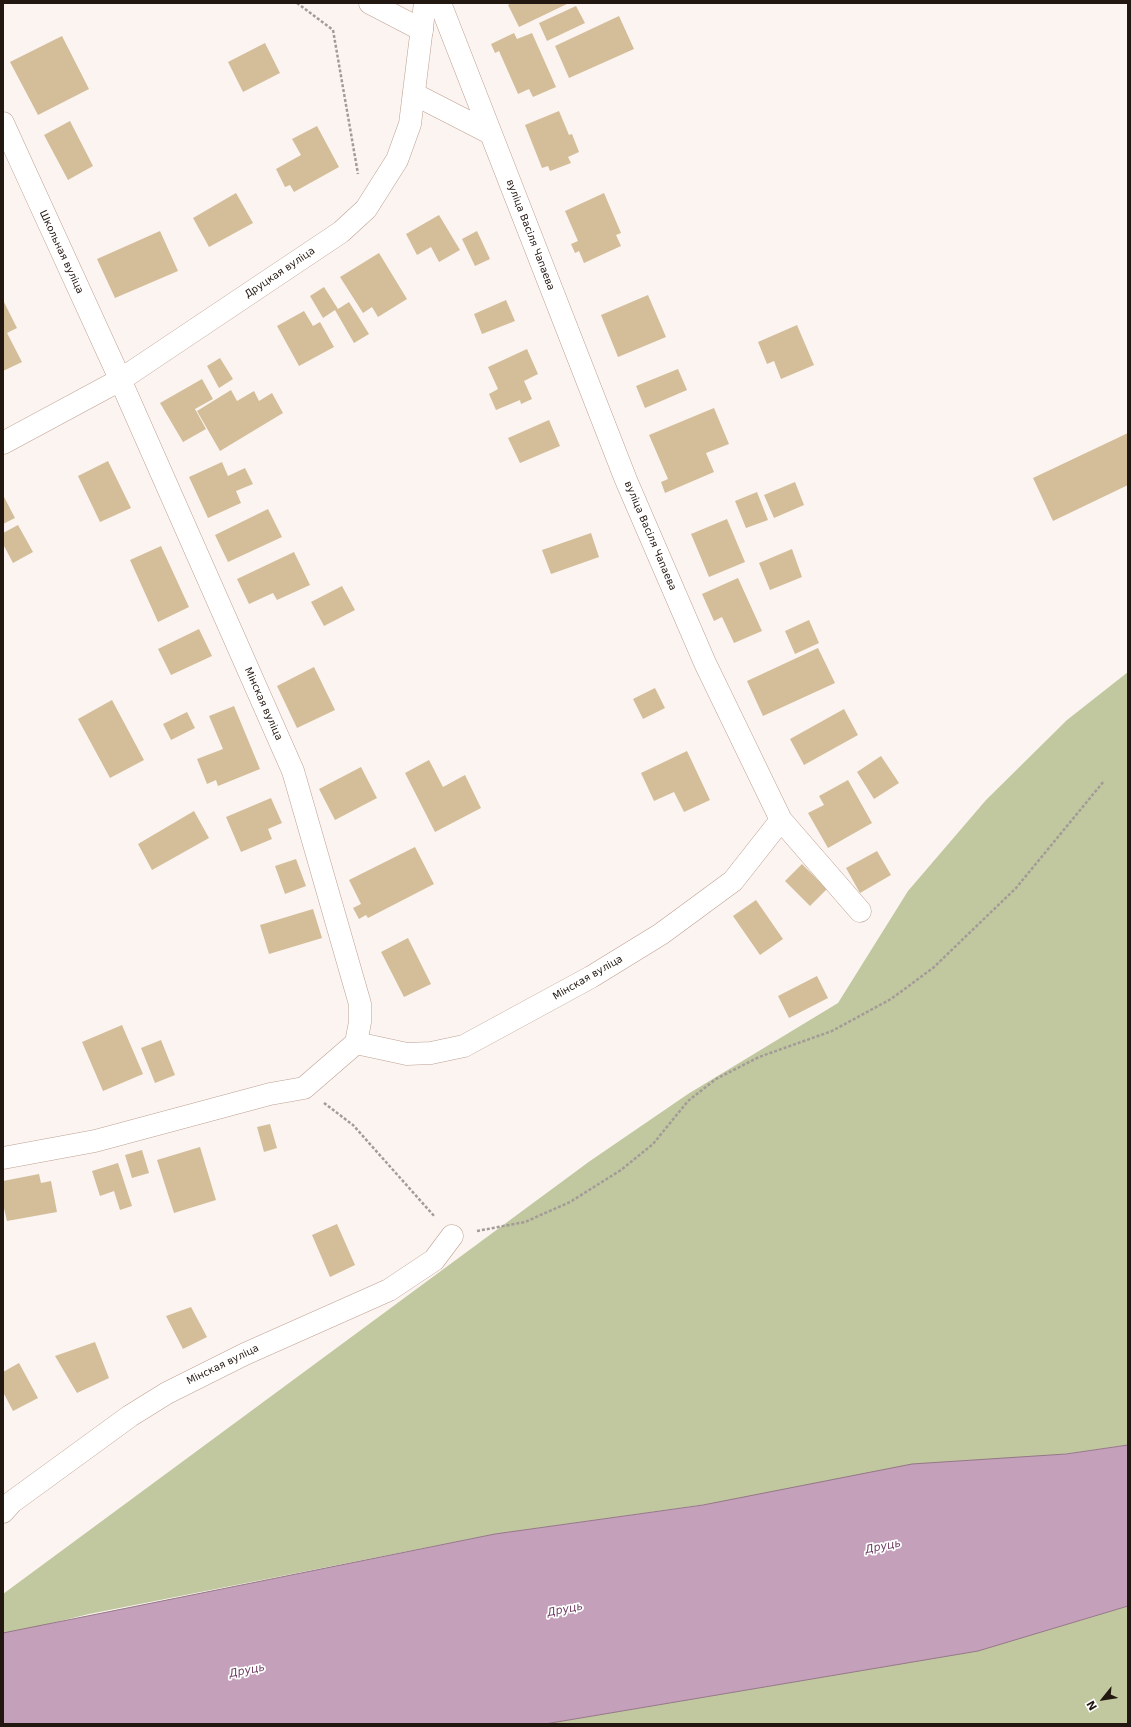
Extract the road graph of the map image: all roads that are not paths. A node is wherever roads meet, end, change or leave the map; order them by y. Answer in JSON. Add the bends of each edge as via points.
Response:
{"nodes":[{"id":1,"x":370,"y":3,"type":"edge"},
{"id":2,"x":425,"y":3,"type":"edge"},
{"id":3,"x":440,"y":3,"type":"edge"},
{"id":4,"x":422,"y":30,"type":"junction"},
{"id":5,"x":414,"y":94,"type":"junction"},
{"id":6,"x":3,"y":123,"type":"edge"},
{"id":7,"x":490,"y":133,"type":"junction"},
{"id":8,"x":120,"y":380,"type":"junction"},
{"id":9,"x":3,"y":442,"type":"edge"},
{"id":10,"x":781,"y":820,"type":"junction"},
{"id":11,"x":860,"y":911,"type":"dead end"},
{"id":12,"x":356,"y":1043,"type":"junction"},
{"id":13,"x":3,"y":1158,"type":"edge"},
{"id":14,"x":452,"y":1236,"type":"road end"},
{"id":15,"x":3,"y":1512,"type":"edge"}],
"edges":[{"from":1,"to":4,"type":"street"},
{"from":2,"to":4,"type":"street","name":"Друцкая вуліца"},
{"from":3,"to":7,"type":"street","name":"вуліца Васіля Чапаева"},
{"from":4,"to":5,"type":"street","name":"Друцкая вуліца"},
{"from":5,"to":7,"type":"street"},
{"from":5,"to":8,"type":"street","name":"Друцкая вуліца","via":[[410,124],[397,160],[366,209],[341,232]]},
{"from":6,"to":8,"type":"street","name":"Школьная вуліца"},
{"from":7,"to":10,"type":"street","name":"вуліца Васіля Чапаева","via":[[626,480],[705,663]]},
{"from":8,"to":9,"type":"street","name":"Друцкая вуліца"},
{"from":8,"to":12,"type":"street","name":"Мінская вуліца","via":[[293,771],[360,1004]]},
{"from":10,"to":11,"type":"street","name":"вуліца Васіля Чапаева"},
{"from":10,"to":12,"type":"street","name":"Мінская вуліца","via":[[733,881],[661,934],[591,977],[464,1046],[431,1053],[407,1054]]},
{"from":12,"to":13,"type":"street","via":[[304,1088],[270,1094],[95,1141]]},
{"from":14,"to":15,"type":"street","name":"Мінская вуліца","via":[[434,1260],[389,1290],[246,1354],[130,1416],[12,1502]]}]}
